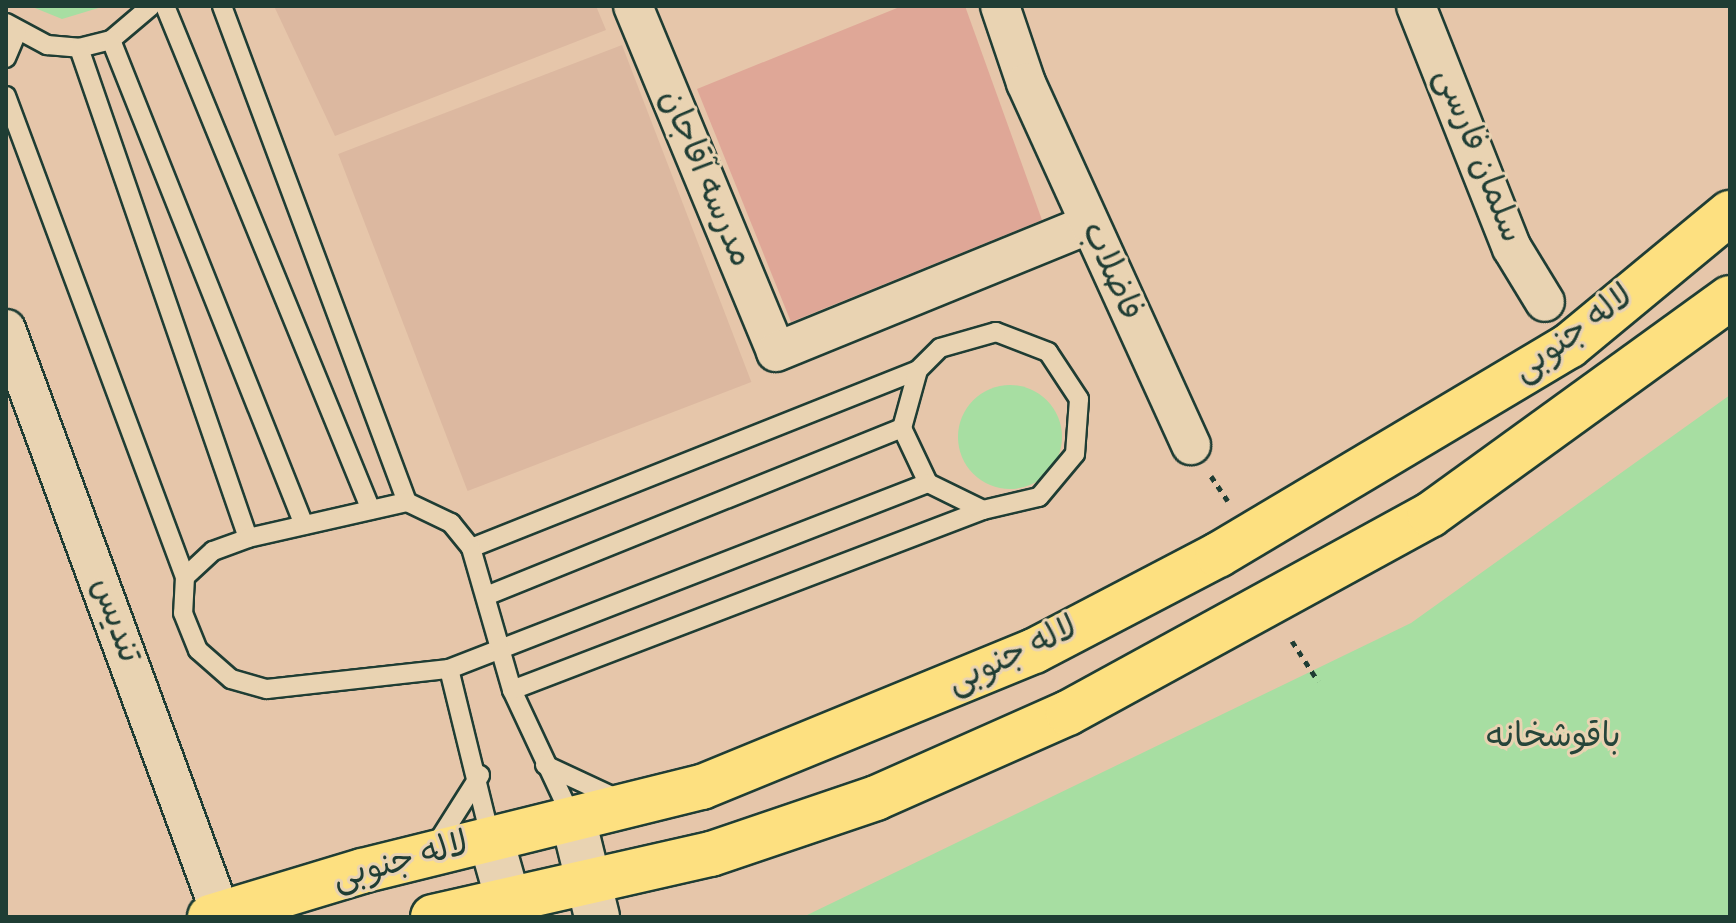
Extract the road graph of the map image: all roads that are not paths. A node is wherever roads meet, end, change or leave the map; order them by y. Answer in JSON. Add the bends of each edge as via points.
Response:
{"nodes":[{"id":1,"x":151,"y":6,"type":"edge"},
{"id":2,"x":165,"y":6,"type":"edge"},
{"id":3,"x":222,"y":6,"type":"edge"},
{"id":4,"x":633,"y":6,"type":"edge"},
{"id":5,"x":1000,"y":6,"type":"edge"},
{"id":6,"x":1416,"y":6,"type":"edge"},
{"id":7,"x":11,"y":27,"type":"edge"},
{"id":8,"x":111,"y":40,"type":"junction"},
{"id":9,"x":79,"y":48,"type":"junction"},
{"id":10,"x":6,"y":58,"type":"edge"},
{"id":11,"x":6,"y":96,"type":"edge"},
{"id":12,"x":1730,"y":213,"type":"edge"},
{"id":13,"x":1089,"y":224,"type":"junction"},
{"id":14,"x":1730,"y":298,"type":"edge"},
{"id":15,"x":1545,"y":302,"type":"dead end"},
{"id":16,"x":6,"y":329,"type":"edge"},
{"id":17,"x":918,"y":370,"type":"junction"},
{"id":18,"x":902,"y":428,"type":"junction"},
{"id":19,"x":1191,"y":445,"type":"road end"},
{"id":20,"x":928,"y":483,"type":"junction"},
{"id":21,"x":407,"y":502,"type":"junction"},
{"id":22,"x":371,"y":510,"type":"junction"},
{"id":23,"x":983,"y":510,"type":"junction"},
{"id":24,"x":304,"y":525,"type":"junction"},
{"id":25,"x":248,"y":538,"type":"junction"},
{"id":26,"x":471,"y":548,"type":"junction"},
{"id":27,"x":185,"y":577,"type":"junction"},
{"id":28,"x":486,"y":596,"type":"junction"},
{"id":29,"x":501,"y":653,"type":"junction"},
{"id":30,"x":449,"y":669,"type":"junction"},
{"id":31,"x":512,"y":690,"type":"junction"},
{"id":32,"x":544,"y":764,"type":"junction"},
{"id":33,"x":480,"y":775,"type":"junction"},
{"id":34,"x":634,"y":804,"type":"junction"},
{"id":35,"x":573,"y":819,"type":"junction"},
{"id":36,"x":491,"y":840,"type":"junction"},
{"id":37,"x":429,"y":855,"type":"junction"},
{"id":38,"x":592,"y":899,"type":"edge"},
{"id":39,"x":510,"y":909,"type":"edge"},
{"id":40,"x":216,"y":915,"type":"edge"},
{"id":41,"x":433,"y":917,"type":"edge"}],
"edges":[{"from":1,"to":8,"type":"lane"},
{"from":2,"to":22,"type":"lane"},
{"from":3,"to":21,"type":"lane"},
{"from":4,"to":13,"type":"street","name":"مدرسه آقاجان","via":[[776,352]]},
{"from":5,"to":13,"type":"street","name":"فاضلاب"},
{"from":6,"to":15,"type":"street","name":"سلمان فارسی","via":[[1512,248]]},
{"from":7,"to":9,"type":"lane"},
{"from":7,"to":10,"type":"lane"},
{"from":8,"to":9,"type":"lane"},
{"from":8,"to":24,"type":"lane"},
{"from":9,"to":25,"type":"lane"},
{"from":11,"to":27,"type":"lane"},
{"from":12,"to":34,"type":"main road","name":"لاله جنوبی","via":[[1569,346],[1218,555],[1020,657],[702,787]]},
{"from":13,"to":19,"type":"street","name":"فاضلاب"},
{"from":14,"to":38,"type":"main road","name":"لاله جنوبی","via":[[1430,515],[1068,713],[876,798]]},
{"from":16,"to":40,"type":"street","name":"تندیس"},
{"from":17,"to":18,"type":"lane"},
{"from":17,"to":23,"type":"lane","via":[[940,348],[996,332],[1048,352],[1079,399],[1078,440],[1061,478],[1013,508]]},
{"from":17,"to":26,"type":"lane"},
{"from":18,"to":20,"type":"lane"},
{"from":18,"to":28,"type":"lane"},
{"from":20,"to":23,"type":"lane"},
{"from":20,"to":29,"type":"lane"},
{"from":21,"to":22,"type":"lane"},
{"from":21,"to":26,"type":"lane","via":[[451,523]]},
{"from":22,"to":24,"type":"lane"},
{"from":23,"to":31,"type":"lane"},
{"from":24,"to":25,"type":"lane"},
{"from":25,"to":27,"type":"lane","via":[[213,551]]},
{"from":26,"to":28,"type":"lane"},
{"from":27,"to":30,"type":"lane","via":[[183,613],[198,650],[231,679],[267,689]]},
{"from":28,"to":29,"type":"lane"},
{"from":29,"to":30,"type":"lane"},
{"from":29,"to":31,"type":"lane"},
{"from":30,"to":33,"type":"lane"},
{"from":31,"to":32,"type":"lane"},
{"from":32,"to":34,"type":"lane"},
{"from":32,"to":35,"type":"lane"},
{"from":33,"to":36,"type":"lane"},
{"from":33,"to":37,"type":"lane"},
{"from":34,"to":35,"type":"main road","name":"لاله جنوبی"},
{"from":35,"to":36,"type":"main road","name":"لاله جنوبی"},
{"from":35,"to":38,"type":"street"},
{"from":36,"to":37,"type":"main road","name":"لاله جنوبی"},
{"from":36,"to":39,"type":"street"},
{"from":37,"to":40,"type":"main road","name":"لاله جنوبی"},
{"from":38,"to":39,"type":"main road","name":"لاله جنوبی"},
{"from":39,"to":41,"type":"main road","name":"لاله جنوبی"}]}
